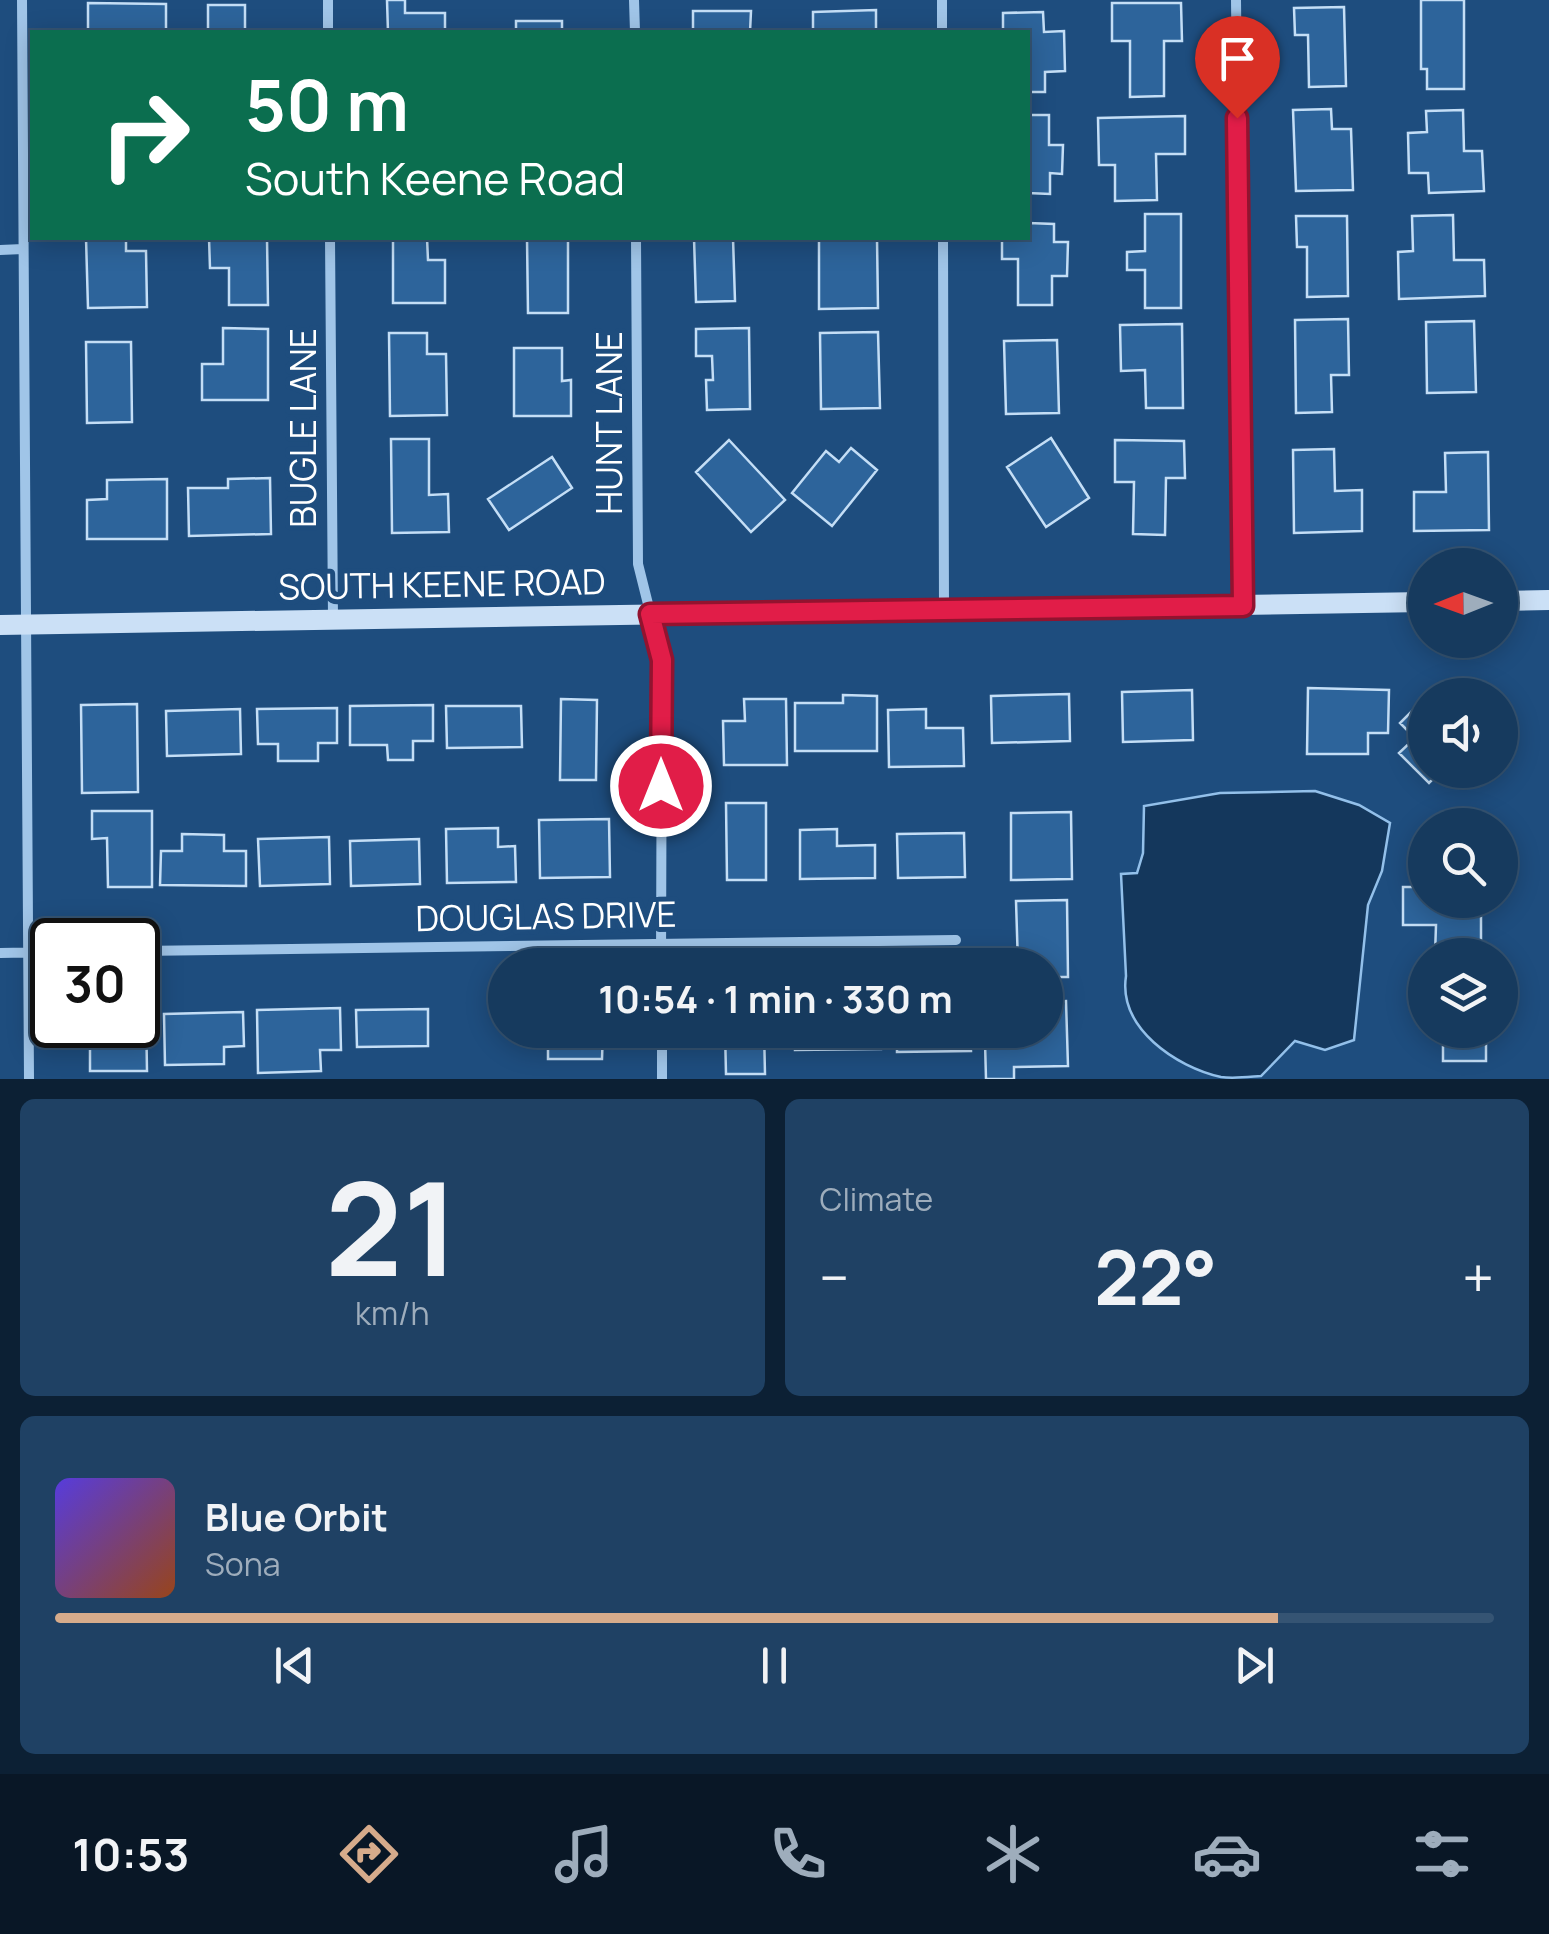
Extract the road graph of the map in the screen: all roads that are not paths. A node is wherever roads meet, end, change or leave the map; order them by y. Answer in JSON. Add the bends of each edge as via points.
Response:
{"nodes":[{"id":1,"x":22,"y":0,"type":"edge"},
{"id":2,"x":328,"y":0,"type":"edge"},
{"id":3,"x":634,"y":0,"type":"edge"},
{"id":4,"x":942,"y":0,"type":"edge"},
{"id":5,"x":1236,"y":0,"type":"edge"},
{"id":6,"x":328,"y":30,"type":"edge"},
{"id":7,"x":634,"y":30,"type":"edge"},
{"id":8,"x":942,"y":30,"type":"edge"},
{"id":9,"x":330,"y":240,"type":"edge"},
{"id":10,"x":636,"y":240,"type":"edge"},
{"id":11,"x":943,"y":240,"type":"edge"},
{"id":12,"x":22,"y":249,"type":"junction"},
{"id":13,"x":0,"y":250,"type":"edge"},
{"id":14,"x":1549,"y":600,"type":"edge"},
{"id":15,"x":1518,"y":601,"type":"edge"},
{"id":16,"x":1408,"y":602,"type":"edge"},
{"id":17,"x":1243,"y":606,"type":"junction"},
{"id":18,"x":944,"y":610,"type":"junction"},
{"id":19,"x":650,"y":614,"type":"junction"},
{"id":20,"x":332,"y":618,"type":"junction"},
{"id":21,"x":0,"y":624,"type":"edge"},
{"id":22,"x":26,"y":624,"type":"junction"},
{"id":23,"x":956,"y":940,"type":"dead end"},
{"id":24,"x":661,"y":943,"type":"junction"},
{"id":25,"x":661,"y":948,"type":"edge"},
{"id":26,"x":160,"y":951,"type":"edge"},
{"id":27,"x":0,"y":953,"type":"edge"},
{"id":28,"x":27,"y":953,"type":"junction"},
{"id":29,"x":30,"y":953,"type":"edge"},
{"id":30,"x":662,"y":1048,"type":"edge"},
{"id":31,"x":29,"y":1079,"type":"edge"},
{"id":32,"x":662,"y":1079,"type":"edge"}],
"edges":[{"from":1,"to":12,"type":"street"},
{"from":2,"to":6,"type":"street"},
{"from":3,"to":7,"type":"street"},
{"from":4,"to":8,"type":"street"},
{"from":5,"to":17,"type":"street"},
{"from":9,"to":20,"type":"street","name":"BUGLE LANE"},
{"from":10,"to":19,"type":"street","name":"HUNT LANE","via":[[638,564]]},
{"from":11,"to":18,"type":"street"},
{"from":12,"to":13,"type":"street"},
{"from":12,"to":22,"type":"street"},
{"from":14,"to":15,"type":"main road"},
{"from":16,"to":17,"type":"main road","name":"SOUTH KEENE ROAD"},
{"from":17,"to":18,"type":"main road","name":"SOUTH KEENE ROAD"},
{"from":18,"to":19,"type":"main road","name":"SOUTH KEENE ROAD"},
{"from":19,"to":20,"type":"main road","name":"SOUTH KEENE ROAD"},
{"from":19,"to":24,"type":"street","name":"HUNT LANE","via":[[662,660]]},
{"from":20,"to":22,"type":"main road","name":"SOUTH KEENE ROAD"},
{"from":21,"to":22,"type":"main road","name":"SOUTH KEENE ROAD"},
{"from":22,"to":28,"type":"street"},
{"from":23,"to":24,"type":"street","name":"DOUGLAS DRIVE"},
{"from":24,"to":25,"type":"street","name":"HUNT LANE"},
{"from":24,"to":26,"type":"street","name":"DOUGLAS DRIVE"},
{"from":27,"to":28,"type":"street"},
{"from":28,"to":29,"type":"street"},
{"from":28,"to":31,"type":"street"},
{"from":30,"to":32,"type":"street"}]}
